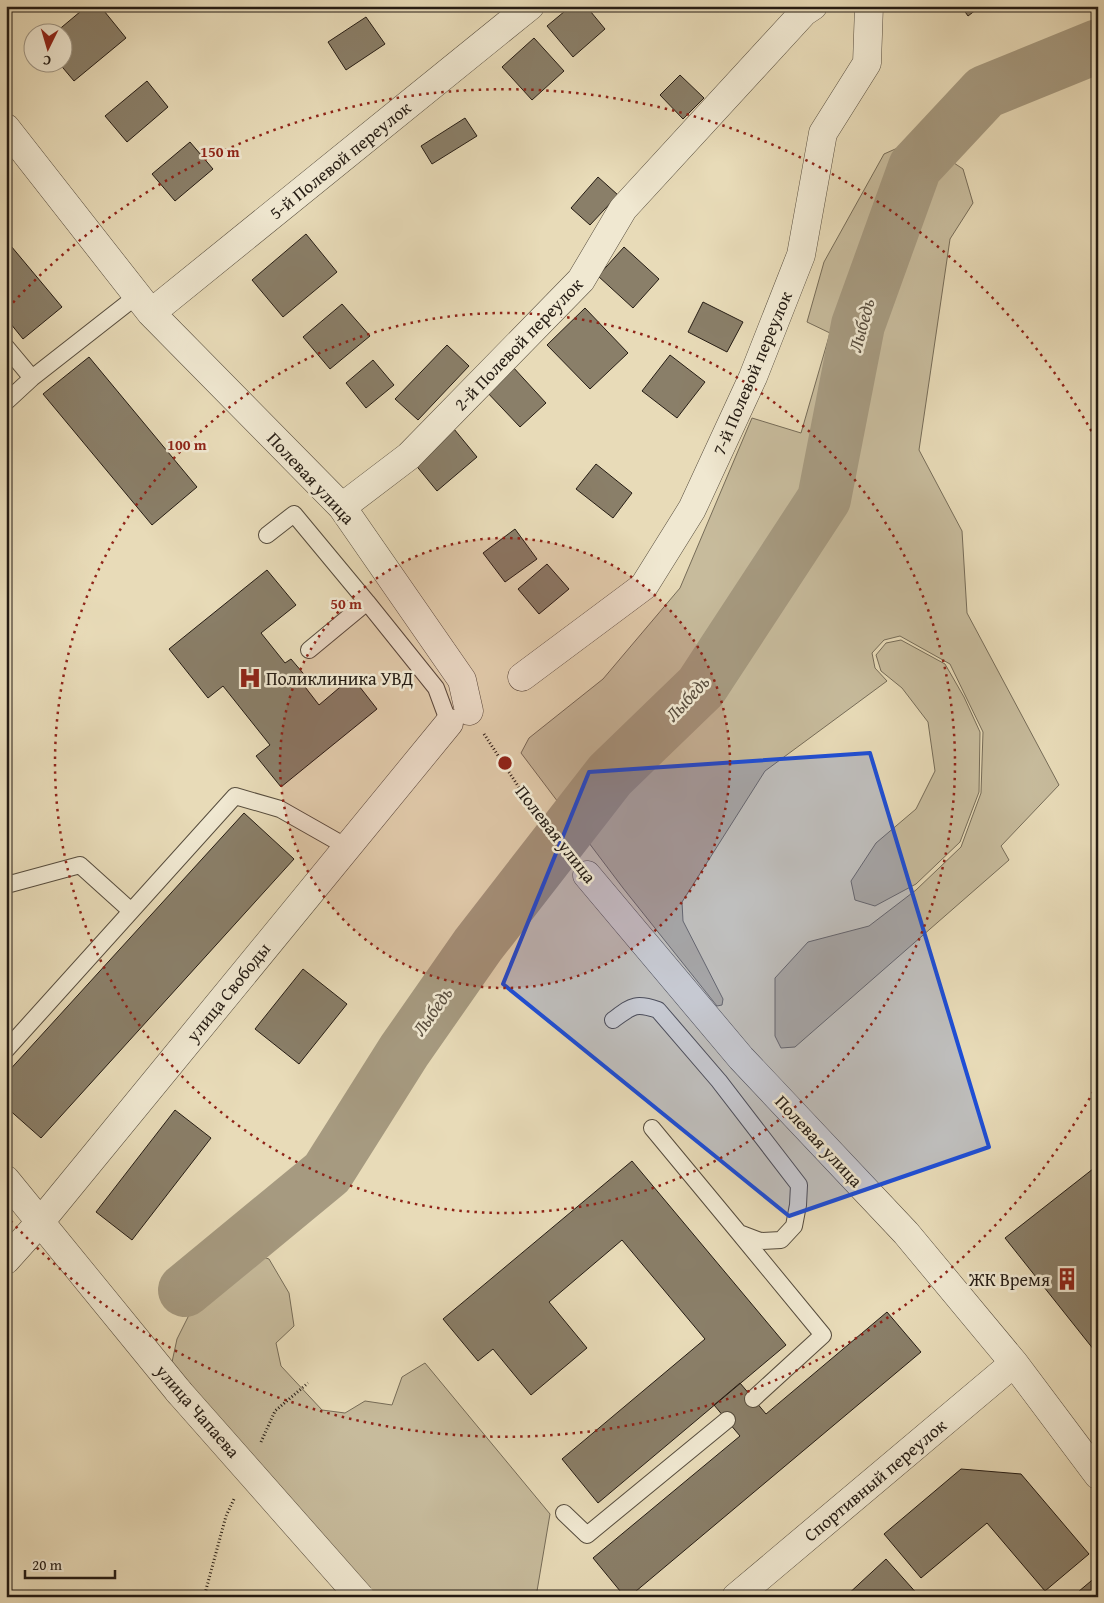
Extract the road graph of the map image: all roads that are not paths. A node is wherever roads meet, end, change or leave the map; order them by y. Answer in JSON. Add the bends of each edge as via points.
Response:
{"nodes":[{"id":1,"x":530,"y":6,"type":"edge"},
{"id":2,"x":813,"y":6,"type":"edge"},
{"id":3,"x":869,"y":6,"type":"edge"},
{"id":4,"x":6,"y":128,"type":"edge"},
{"id":5,"x":144,"y":304,"type":"junction"},
{"id":6,"x":6,"y":347,"type":"edge"},
{"id":7,"x":32,"y":378,"type":"junction"},
{"id":8,"x":6,"y":402,"type":"edge"},
{"id":9,"x":342,"y":507,"type":"junction"},
{"id":10,"x":267,"y":535,"type":"dead end"},
{"id":11,"x":367,"y":602,"type":"junction"},
{"id":12,"x":308,"y":650,"type":"dead end"},
{"id":13,"x":522,"y":677,"type":"dead end"},
{"id":14,"x":459,"y":717,"type":"junction"},
{"id":15,"x":347,"y":847,"type":"junction"},
{"id":16,"x":587,"y":875,"type":"road end"},
{"id":17,"x":6,"y":880,"type":"edge"},
{"id":18,"x":131,"y":911,"type":"junction"},
{"id":19,"x":613,"y":1020,"type":"dead end"},
{"id":20,"x":6,"y":1050,"type":"edge"},
{"id":21,"x":652,"y":1128,"type":"dead end"},
{"id":22,"x":6,"y":1180,"type":"edge"},
{"id":23,"x":41,"y":1221,"type":"junction"},
{"id":24,"x":738,"y":1233,"type":"junction"},
{"id":25,"x":6,"y":1260,"type":"edge"},
{"id":26,"x":1014,"y":1363,"type":"junction"},
{"id":27,"x":753,"y":1399,"type":"dead end"},
{"id":28,"x":727,"y":1420,"type":"dead end"},
{"id":29,"x":1098,"y":1475,"type":"edge"},
{"id":30,"x":564,"y":1513,"type":"dead end"},
{"id":31,"x":360,"y":1597,"type":"edge"},
{"id":32,"x":736,"y":1597,"type":"edge"}],
"edges":[{"from":1,"to":5,"type":"street","name":"5-й Полевой переулок"},
{"from":2,"to":9,"type":"street","name":"2-й Полевой переулок","via":[[623,209],[581,280],[408,456]]},
{"from":3,"to":13,"type":"street","name":"7-й Полевой переулок","via":[[867,63],[823,133],[801,256],[753,377],[692,509],[644,586]]},
{"from":4,"to":5,"type":"street","name":"Полевая улица"},
{"from":5,"to":7,"type":"lane"},
{"from":5,"to":9,"type":"street","name":"Полевая улица"},
{"from":6,"to":7,"type":"lane"},
{"from":7,"to":8,"type":"lane"},
{"from":9,"to":14,"type":"street","name":"Полевая улица","via":[[462,680]]},
{"from":10,"to":11,"type":"lane","via":[[294,514]]},
{"from":11,"to":12,"type":"lane"},
{"from":11,"to":14,"type":"lane"},
{"from":14,"to":15,"type":"street","name":"улица Свободы"},
{"from":15,"to":18,"type":"lane","via":[[280,809],[235,796]]},
{"from":15,"to":23,"type":"street","name":"улица Свободы"},
{"from":16,"to":26,"type":"street","name":"Полевая улица","via":[[741,1058],[906,1233]]},
{"from":17,"to":18,"type":"lane","via":[[10,884],[80,865]]},
{"from":18,"to":20,"type":"lane"},
{"from":19,"to":24,"type":"lane","via":[[632,1006],[643,1005],[658,1010],[720,1081],[799,1185],[794,1226],[781,1240],[760,1241]]},
{"from":21,"to":24,"type":"lane"},
{"from":22,"to":23,"type":"street","name":"улица Чапаева"},
{"from":23,"to":25,"type":"street","name":"улица Свободы"},
{"from":23,"to":31,"type":"street","name":"улица Чапаева","bridge":true,"via":[[180,1392]]},
{"from":24,"to":27,"type":"lane","via":[[823,1336]]},
{"from":26,"to":29,"type":"street","name":"Полевая улица"},
{"from":26,"to":32,"type":"street","name":"Спортивный переулок"},
{"from":28,"to":30,"type":"lane","via":[[587,1535]]}]}
